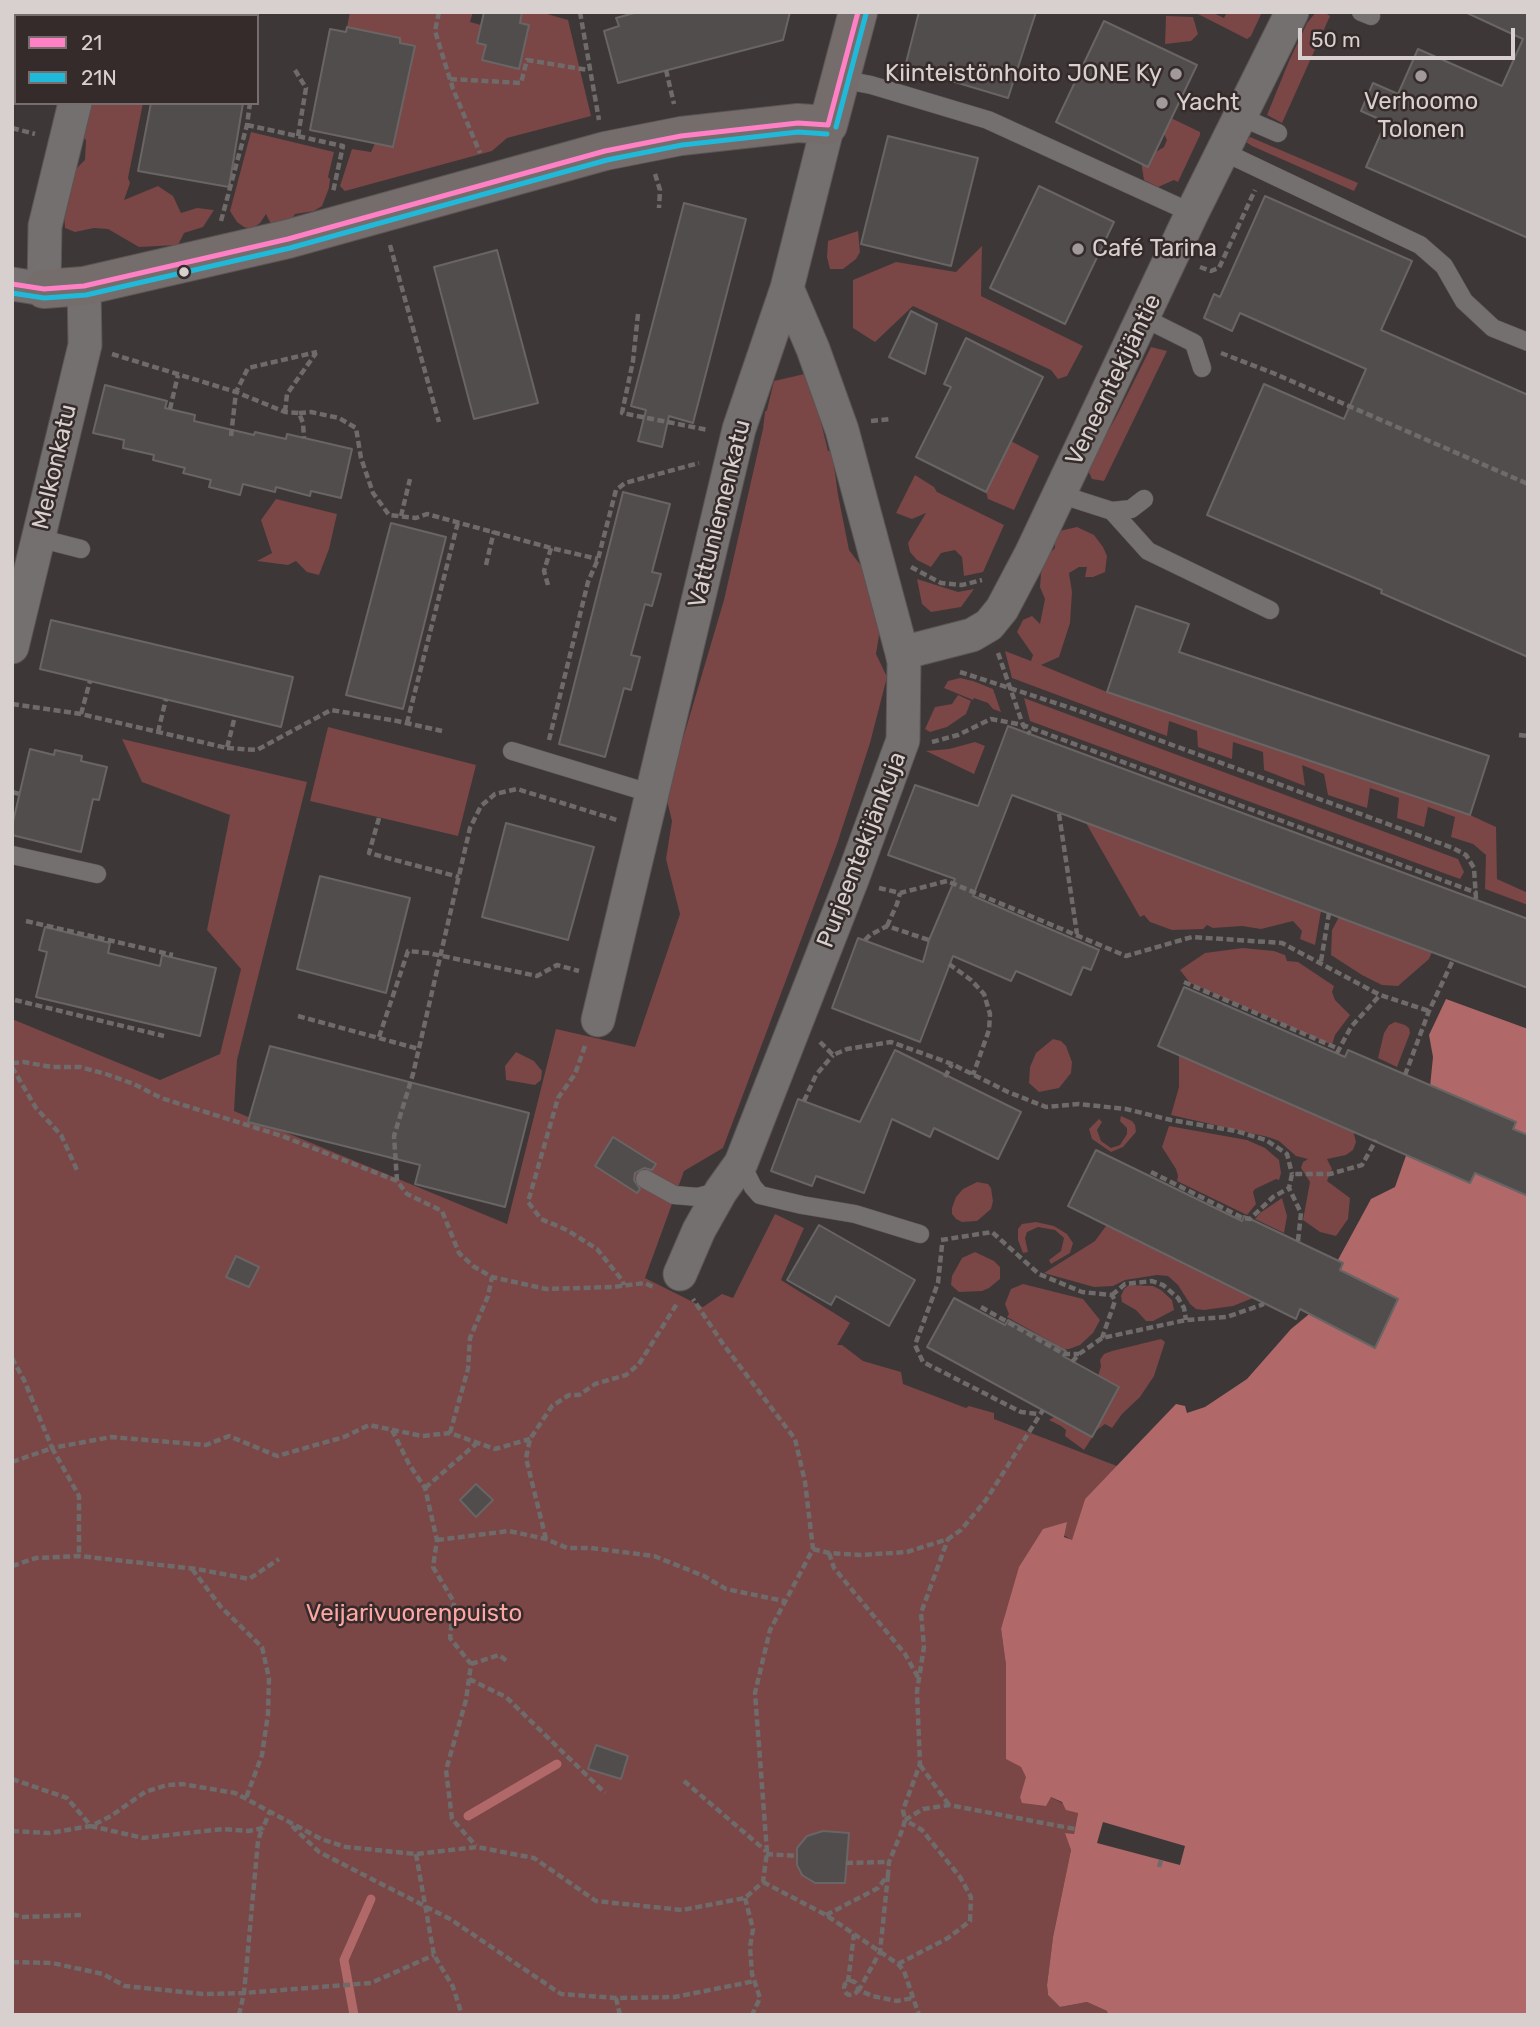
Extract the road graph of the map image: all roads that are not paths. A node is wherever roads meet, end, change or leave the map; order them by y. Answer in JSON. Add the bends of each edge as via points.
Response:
{"nodes":[{"id":1,"x":858,"y":12,"type":"edge"},
{"id":2,"x":1292,"y":12,"type":"edge"},
{"id":3,"x":840,"y":79,"type":"junction"},
{"id":4,"x":75,"y":105,"type":"edge"},
{"id":5,"x":1241,"y":117,"type":"junction"},
{"id":6,"x":828,"y":125,"type":"junction"},
{"id":7,"x":1278,"y":133,"type":"dead end"},
{"id":8,"x":1224,"y":152,"type":"junction"},
{"id":9,"x":1192,"y":214,"type":"junction"},
{"id":10,"x":28,"y":286,"type":"edge"},
{"id":11,"x":84,"y":286,"type":"junction"},
{"id":12,"x":788,"y":288,"type":"junction"},
{"id":13,"x":1144,"y":318,"type":"junction"},
{"id":14,"x":1528,"y":342,"type":"edge"},
{"id":15,"x":1202,"y":368,"type":"dead end"},
{"id":16,"x":1059,"y":494,"type":"junction"},
{"id":17,"x":1143,"y":499,"type":"dead end"},
{"id":18,"x":1112,"y":511,"type":"junction"},
{"id":19,"x":38,"y":538,"type":"junction"},
{"id":20,"x":81,"y":549,"type":"dead end"},
{"id":21,"x":1270,"y":610,"type":"dead end"},
{"id":22,"x":12,"y":647,"type":"edge"},
{"id":23,"x":902,"y":653,"type":"junction"},
{"id":24,"x":512,"y":751,"type":"dead end"},
{"id":25,"x":653,"y":794,"type":"junction"},
{"id":26,"x":12,"y":855,"type":"edge"},
{"id":27,"x":97,"y":874,"type":"dead end"},
{"id":28,"x":598,"y":1020,"type":"road end"},
{"id":29,"x":741,"y":1163,"type":"junction"},
{"id":30,"x":645,"y":1179,"type":"dead end"},
{"id":31,"x":721,"y":1191,"type":"junction"},
{"id":32,"x":920,"y":1234,"type":"road end"},
{"id":33,"x":677,"y":1287,"type":"road end"}],
"edges":[{"from":1,"to":3,"type":"street","name":"Vattuniemenkatu"},
{"from":2,"to":5,"type":"street","name":"Veneentekijäntie"},
{"from":3,"to":6,"type":"street","name":"Vattuniemenkatu"},
{"from":3,"to":9,"type":"lane","via":[[988,120]]},
{"from":4,"to":10,"type":"street"},
{"from":5,"to":7,"type":"lane"},
{"from":5,"to":8,"type":"street","name":"Veneentekijäntie"},
{"from":6,"to":11,"type":"street","via":[[798,123],[694,134],[605,151],[336,227]]},
{"from":6,"to":12,"type":"street","name":"Vattuniemenkatu"},
{"from":8,"to":9,"type":"street","name":"Veneentekijäntie"},
{"from":8,"to":14,"type":"lane","via":[[1420,245],[1444,266],[1464,301],[1493,328]]},
{"from":9,"to":13,"type":"street","name":"Veneentekijäntie"},
{"from":10,"to":11,"type":"street"},
{"from":11,"to":19,"type":"street","name":"Melkonkatu","via":[[85,345]]},
{"from":12,"to":23,"type":"street","name":"Purjeentekijänkuja","via":[[842,430]]},
{"from":12,"to":25,"type":"street","name":"Vattuniemenkatu","via":[[739,429]]},
{"from":13,"to":15,"type":"lane","via":[[1194,343]]},
{"from":13,"to":16,"type":"street","name":"Veneentekijäntie"},
{"from":16,"to":18,"type":"lane"},
{"from":16,"to":23,"type":"street","name":"Veneentekijäntie","via":[[996,618],[972,635]]},
{"from":17,"to":18,"type":"lane","via":[[1131,509]]},
{"from":18,"to":21,"type":"lane","via":[[1148,551]]},
{"from":19,"to":20,"type":"lane"},
{"from":19,"to":22,"type":"street","name":"Melkonkatu"},
{"from":23,"to":29,"type":"street","name":"Purjeentekijänkuja","via":[[903,740]]},
{"from":24,"to":25,"type":"lane"},
{"from":25,"to":28,"type":"street","name":"Vattuniemenkatu"},
{"from":26,"to":27,"type":"lane"},
{"from":29,"to":31,"type":"street","name":"Purjeentekijänkuja"},
{"from":29,"to":32,"type":"lane","via":[[760,1195],[855,1214]]},
{"from":30,"to":31,"type":"lane","via":[[674,1195]]},
{"from":31,"to":33,"type":"street","name":"Purjeentekijänkuja","via":[[699,1230]]}]}
